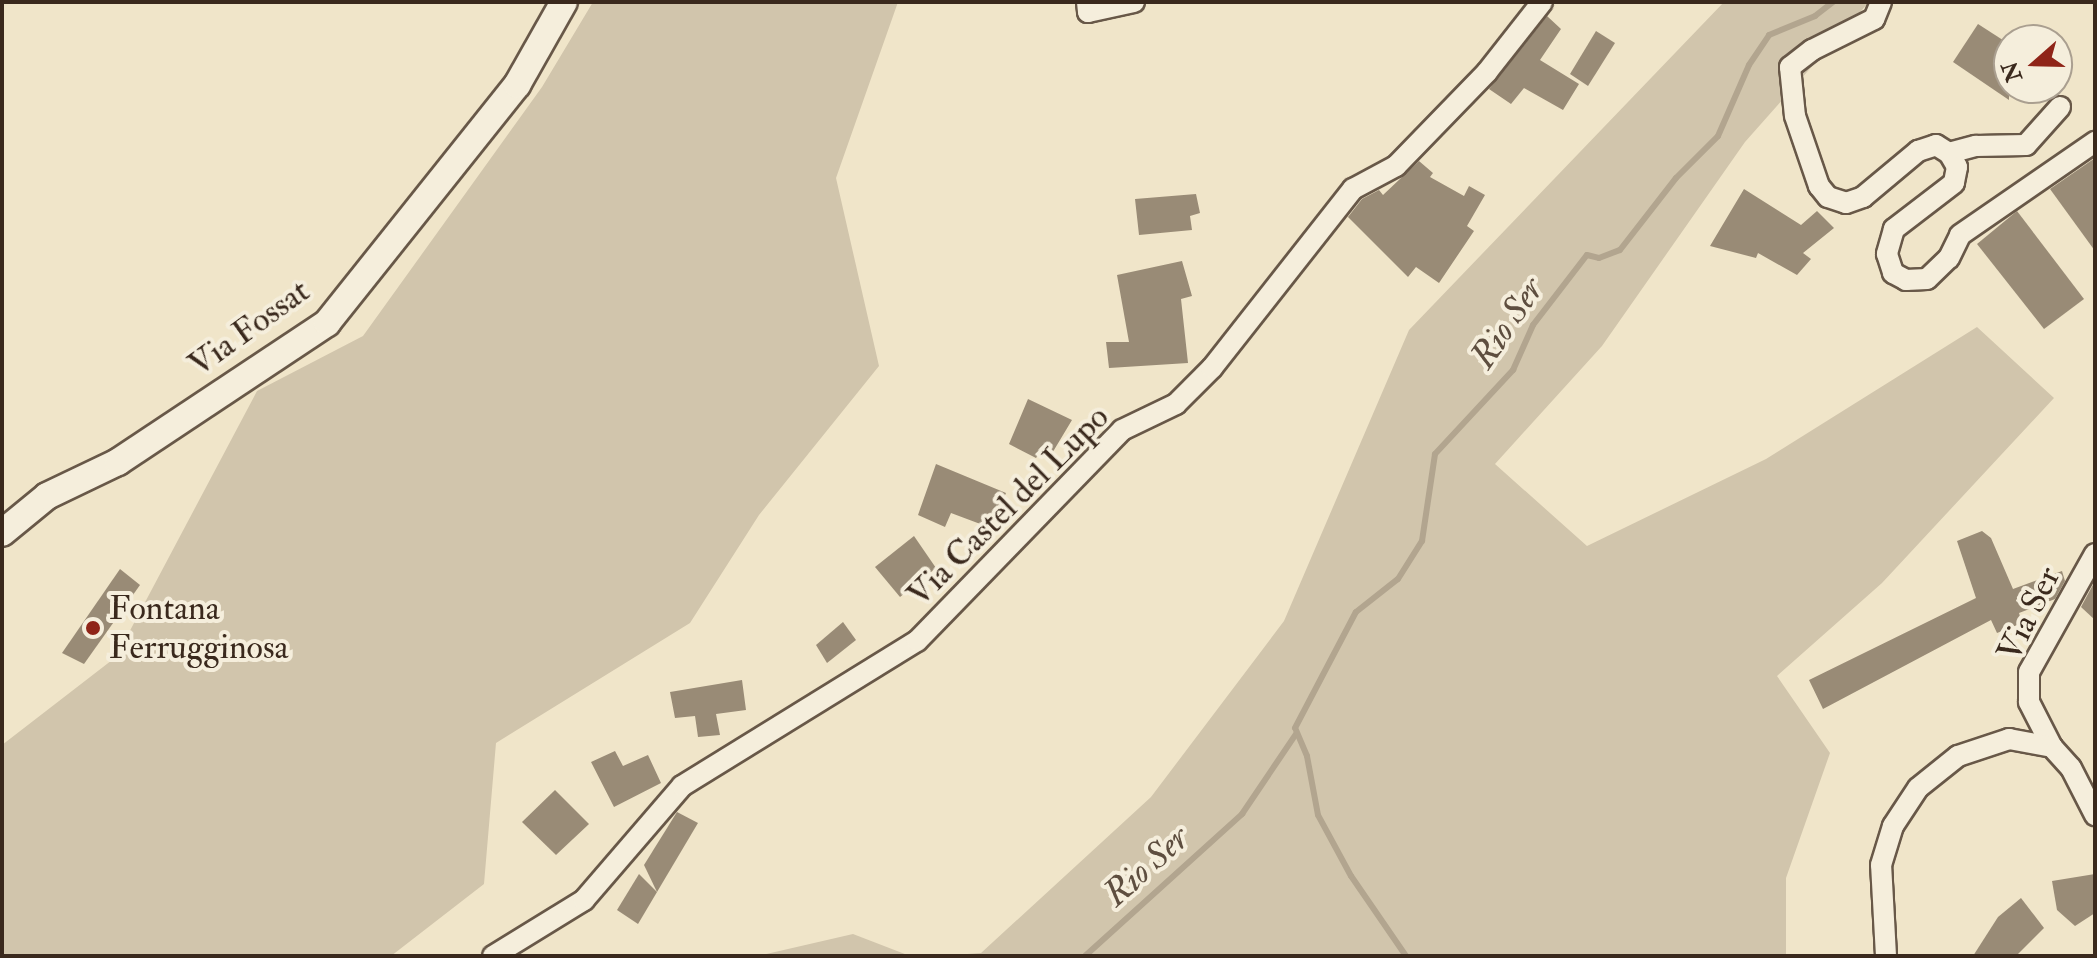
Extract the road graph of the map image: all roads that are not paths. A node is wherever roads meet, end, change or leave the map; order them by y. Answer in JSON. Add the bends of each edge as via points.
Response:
{"nodes":[{"id":1,"x":564,"y":2,"type":"edge"},
{"id":2,"x":1087,"y":2,"type":"edge"},
{"id":3,"x":1134,"y":2,"type":"edge"},
{"id":4,"x":1542,"y":2,"type":"edge"},
{"id":5,"x":1881,"y":2,"type":"edge"},
{"id":6,"x":2060,"y":107,"type":"dead end"},
{"id":7,"x":2095,"y":142,"type":"edge"},
{"id":8,"x":1949,"y":153,"type":"junction"},
{"id":9,"x":2,"y":533,"type":"edge"},
{"id":10,"x":2095,"y":554,"type":"edge"},
{"id":11,"x":2052,"y":747,"type":"junction"},
{"id":12,"x":2095,"y":815,"type":"edge"},
{"id":13,"x":493,"y":956,"type":"edge"},
{"id":14,"x":1886,"y":956,"type":"edge"}],
"edges":[{"from":1,"to":9,"type":"street","name":"Via Fossat","via":[[517,85],[327,323],[118,462],[47,496]]},
{"from":2,"to":3,"type":"street","via":[[1088,12]]},
{"from":4,"to":13,"type":"street","name":"Via Castel del Lupo","via":[[1487,72],[1396,166],[1353,189],[1212,368],[1176,404],[1122,430],[917,641],[682,786],[584,900]]},
{"from":5,"to":8,"type":"street","via":[[1874,19],[1790,67],[1795,116],[1819,186],[1828,197],[1846,203],[1863,197],[1918,151],[1936,145]]},
{"from":6,"to":8,"type":"street","via":[[2026,145],[1976,146]]},
{"from":7,"to":8,"type":"street","via":[[1960,235],[1949,258],[1927,279],[1906,280],[1893,273],[1887,254],[1894,229],[1954,183],[1957,167]]},
{"from":10,"to":11,"type":"street","name":"Via Ser","via":[[2029,672],[2029,702]]},
{"from":11,"to":12,"type":"street","name":"Via Ser","via":[[2071,768]]},
{"from":11,"to":14,"type":"street","via":[[2009,739],[1958,756],[1918,788],[1893,826],[1881,865]]}]}
